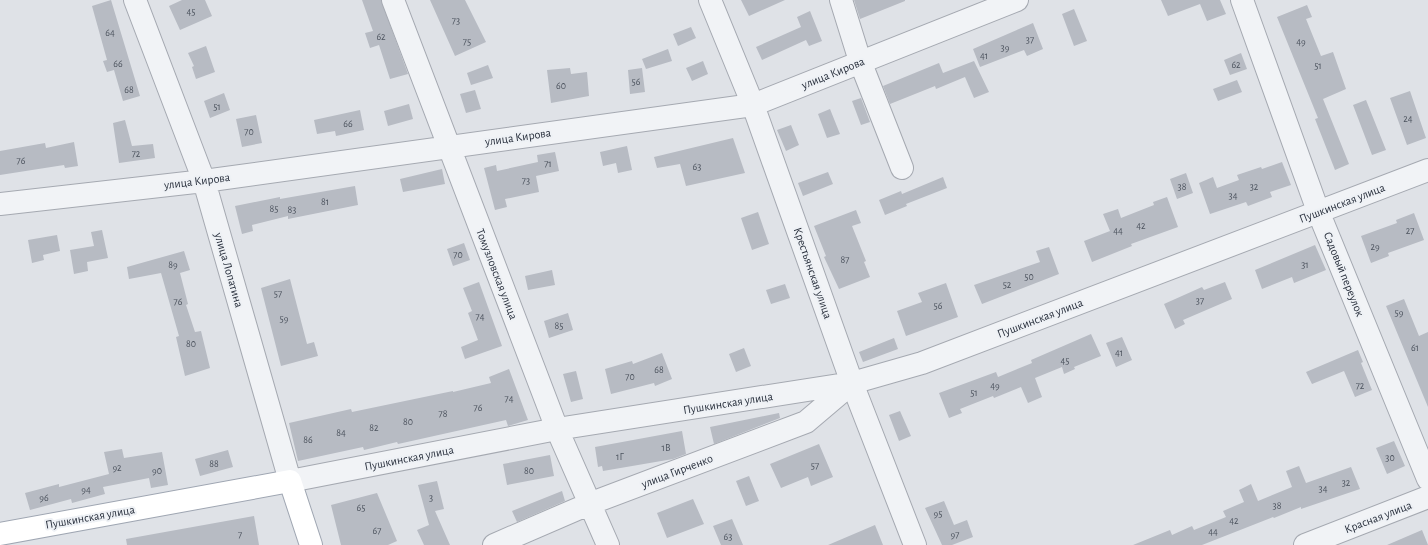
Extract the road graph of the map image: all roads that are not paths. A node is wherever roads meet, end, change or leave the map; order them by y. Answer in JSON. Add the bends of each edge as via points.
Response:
{"nodes":[{"id":1,"x":135,"y":0,"type":"edge"},
{"id":2,"x":393,"y":0,"type":"edge"},
{"id":3,"x":710,"y":0,"type":"edge"},
{"id":4,"x":841,"y":0,"type":"edge"},
{"id":5,"x":1017,"y":0,"type":"edge"},
{"id":6,"x":1242,"y":0,"type":"edge"},
{"id":7,"x":860,"y":62,"type":"junction"},
{"id":8,"x":754,"y":105,"type":"junction"},
{"id":9,"x":448,"y":146,"type":"junction"},
{"id":10,"x":902,"y":168,"type":"dead end"},
{"id":11,"x":1428,"y":170,"type":"edge"},
{"id":12,"x":204,"y":180,"type":"junction"},
{"id":13,"x":0,"y":204,"type":"edge"},
{"id":14,"x":1318,"y":212,"type":"junction"},
{"id":15,"x":852,"y":383,"type":"junction"},
{"id":16,"x":557,"y":429,"type":"junction"},
{"id":17,"x":1428,"y":479,"type":"edge"},
{"id":18,"x":290,"y":481,"type":"junction"},
{"id":19,"x":1428,"y":497,"type":"edge"},
{"id":20,"x":589,"y":504,"type":"junction"},
{"id":21,"x":0,"y":534,"type":"edge"},
{"id":22,"x":311,"y":545,"type":"edge"},
{"id":23,"x":494,"y":545,"type":"edge"},
{"id":24,"x":608,"y":545,"type":"edge"},
{"id":25,"x":915,"y":545,"type":"edge"},
{"id":26,"x":1305,"y":545,"type":"edge"}],
"edges":[{"from":1,"to":12,"type":"street","name":"улица Лопатина"},
{"from":2,"to":9,"type":"street","name":"Томузловская улица"},
{"from":3,"to":8,"type":"street","name":"Крестьянская улица"},
{"from":4,"to":7,"type":"street"},
{"from":5,"to":7,"type":"street","name":"улица Кирова"},
{"from":6,"to":14,"type":"street","name":"Садовый переулок"},
{"from":7,"to":8,"type":"street","name":"улица Кирова"},
{"from":7,"to":10,"type":"street"},
{"from":8,"to":9,"type":"street","name":"улица Кирова"},
{"from":8,"to":15,"type":"street","name":"Крестьянская улица"},
{"from":9,"to":12,"type":"street","name":"улица Кирова"},
{"from":9,"to":16,"type":"street","name":"Томузловская улица"},
{"from":11,"to":14,"type":"street","name":"Пушкинская улица"},
{"from":12,"to":13,"type":"street","name":"улица Кирова"},
{"from":12,"to":18,"type":"street","name":"улица Лопатина"},
{"from":14,"to":15,"type":"street","name":"Пушкинская улица","via":[[922,363]]},
{"from":14,"to":17,"type":"street","name":"Садовый переулок"},
{"from":15,"to":16,"type":"street","name":"Пушкинская улица"},
{"from":15,"to":20,"type":"street","name":"улица Гирченко","via":[[806,422]]},
{"from":15,"to":25,"type":"street","name":"Крестьянская улица"},
{"from":16,"to":18,"type":"street","name":"Пушкинская улица"},
{"from":16,"to":20,"type":"street","name":"Томузловская улица"},
{"from":18,"to":21,"type":"main road","name":"Пушкинская улица"},
{"from":18,"to":22,"type":"main road","name":"улица Лопатина"},
{"from":19,"to":26,"type":"street","name":"Красная улица"},
{"from":20,"to":23,"type":"street","name":"улица Гирченко"},
{"from":20,"to":24,"type":"street","name":"Томузловская улица"}]}
